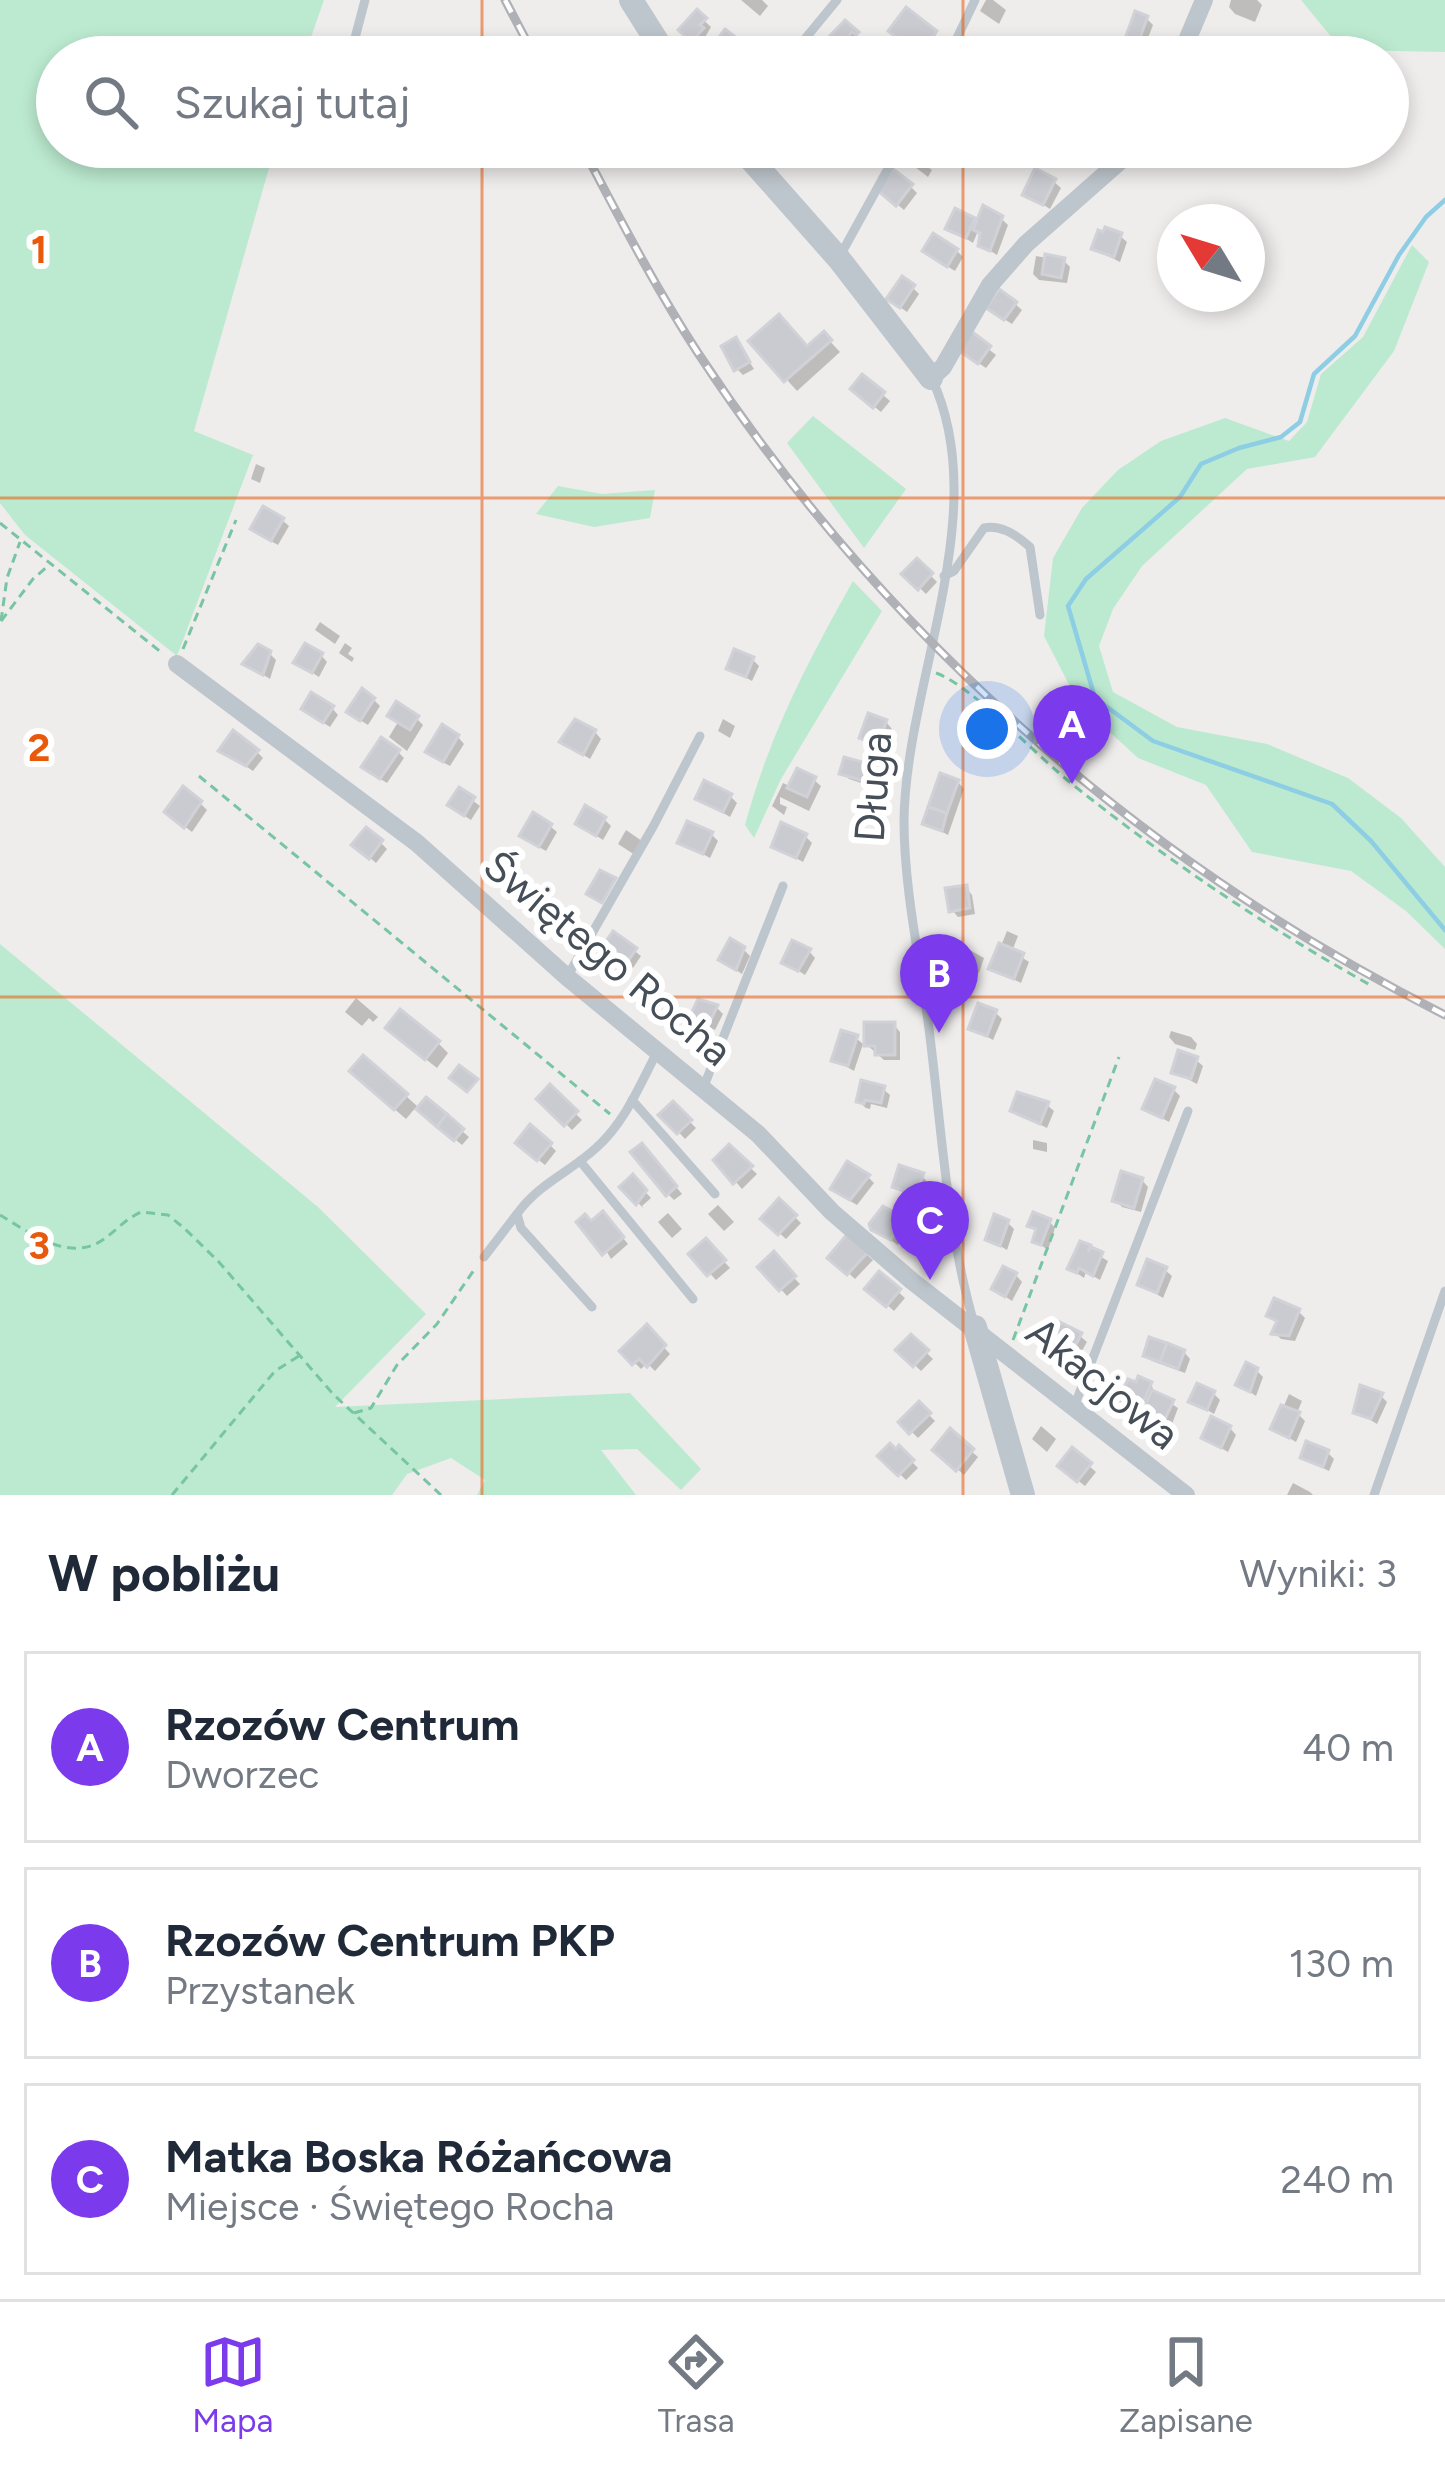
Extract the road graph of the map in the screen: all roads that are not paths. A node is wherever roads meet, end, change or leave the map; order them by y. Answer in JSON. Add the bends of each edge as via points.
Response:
{"nodes":[{"id":1,"x":365,"y":0,"type":"edge"},
{"id":2,"x":631,"y":0,"type":"edge"},
{"id":3,"x":837,"y":0,"type":"edge"},
{"id":4,"x":975,"y":0,"type":"edge"},
{"id":5,"x":1204,"y":0,"type":"edge"},
{"id":6,"x":356,"y":36,"type":"edge"},
{"id":7,"x":654,"y":36,"type":"edge"},
{"id":8,"x":807,"y":36,"type":"edge"},
{"id":9,"x":958,"y":36,"type":"edge"},
{"id":10,"x":1189,"y":36,"type":"edge"},
{"id":11,"x":759,"y":168,"type":"edge"},
{"id":12,"x":889,"y":168,"type":"edge"},
{"id":13,"x":1112,"y":168,"type":"edge"},
{"id":14,"x":839,"y":259,"type":"junction"},
{"id":15,"x":931,"y":378,"type":"junction"},
{"id":16,"x":944,"y":576,"type":"junction"},
{"id":17,"x":1040,"y":615,"type":"dead end"},
{"id":18,"x":177,"y":664,"type":"road end"},
{"id":19,"x":700,"y":736,"type":"dead end"},
{"id":20,"x":783,"y":886,"type":"dead end"},
{"id":21,"x":567,"y":977,"type":"junction"},
{"id":22,"x":657,"y":1052,"type":"junction"},
{"id":23,"x":704,"y":1086,"type":"junction"},
{"id":24,"x":632,"y":1100,"type":"junction"},
{"id":25,"x":1188,"y":1111,"type":"dead end"},
{"id":26,"x":580,"y":1161,"type":"junction"},
{"id":27,"x":715,"y":1194,"type":"dead end"},
{"id":28,"x":517,"y":1214,"type":"junction"},
{"id":29,"x":484,"y":1257,"type":"road end"},
{"id":30,"x":1445,"y":1292,"type":"edge"},
{"id":31,"x":693,"y":1300,"type":"dead end"},
{"id":32,"x":592,"y":1307,"type":"dead end"},
{"id":33,"x":975,"y":1327,"type":"junction"},
{"id":34,"x":1075,"y":1407,"type":"junction"},
{"id":35,"x":1023,"y":1495,"type":"edge"},
{"id":36,"x":1186,"y":1495,"type":"edge"},
{"id":37,"x":1375,"y":1495,"type":"edge"}],
"edges":[{"from":1,"to":6,"type":"lane"},
{"from":2,"to":7,"type":"street"},
{"from":3,"to":8,"type":"lane"},
{"from":4,"to":9,"type":"lane"},
{"from":5,"to":10,"type":"street"},
{"from":11,"to":14,"type":"street","name":"Długa"},
{"from":12,"to":14,"type":"lane"},
{"from":13,"to":15,"type":"street","via":[[990,285]]},
{"from":14,"to":15,"type":"street","name":"Długa"},
{"from":15,"to":16,"type":"lane","name":"Długa","via":[[951,446]]},
{"from":16,"to":17,"type":"lane","via":[[993,526],[1030,547]]},
{"from":16,"to":33,"type":"lane","name":"Długa","via":[[909,756],[905,849],[951,1230]]},
{"from":18,"to":21,"type":"street","name":"Świętego Rocha","via":[[417,843]]},
{"from":19,"to":21,"type":"lane"},
{"from":20,"to":23,"type":"lane"},
{"from":21,"to":22,"type":"street","name":"Świętego Rocha"},
{"from":22,"to":23,"type":"street","name":"Świętego Rocha"},
{"from":22,"to":24,"type":"lane"},
{"from":23,"to":33,"type":"street","name":"Świętego Rocha","via":[[832,1212]]},
{"from":24,"to":26,"type":"lane"},
{"from":24,"to":27,"type":"lane"},
{"from":25,"to":34,"type":"lane"},
{"from":26,"to":28,"type":"lane"},
{"from":26,"to":31,"type":"lane"},
{"from":28,"to":29,"type":"lane"},
{"from":28,"to":32,"type":"lane"},
{"from":30,"to":37,"type":"lane"},
{"from":33,"to":34,"type":"street","name":"Akacjowa"},
{"from":33,"to":35,"type":"street","name":"Długa"},
{"from":34,"to":36,"type":"street","name":"Akacjowa"}]}
